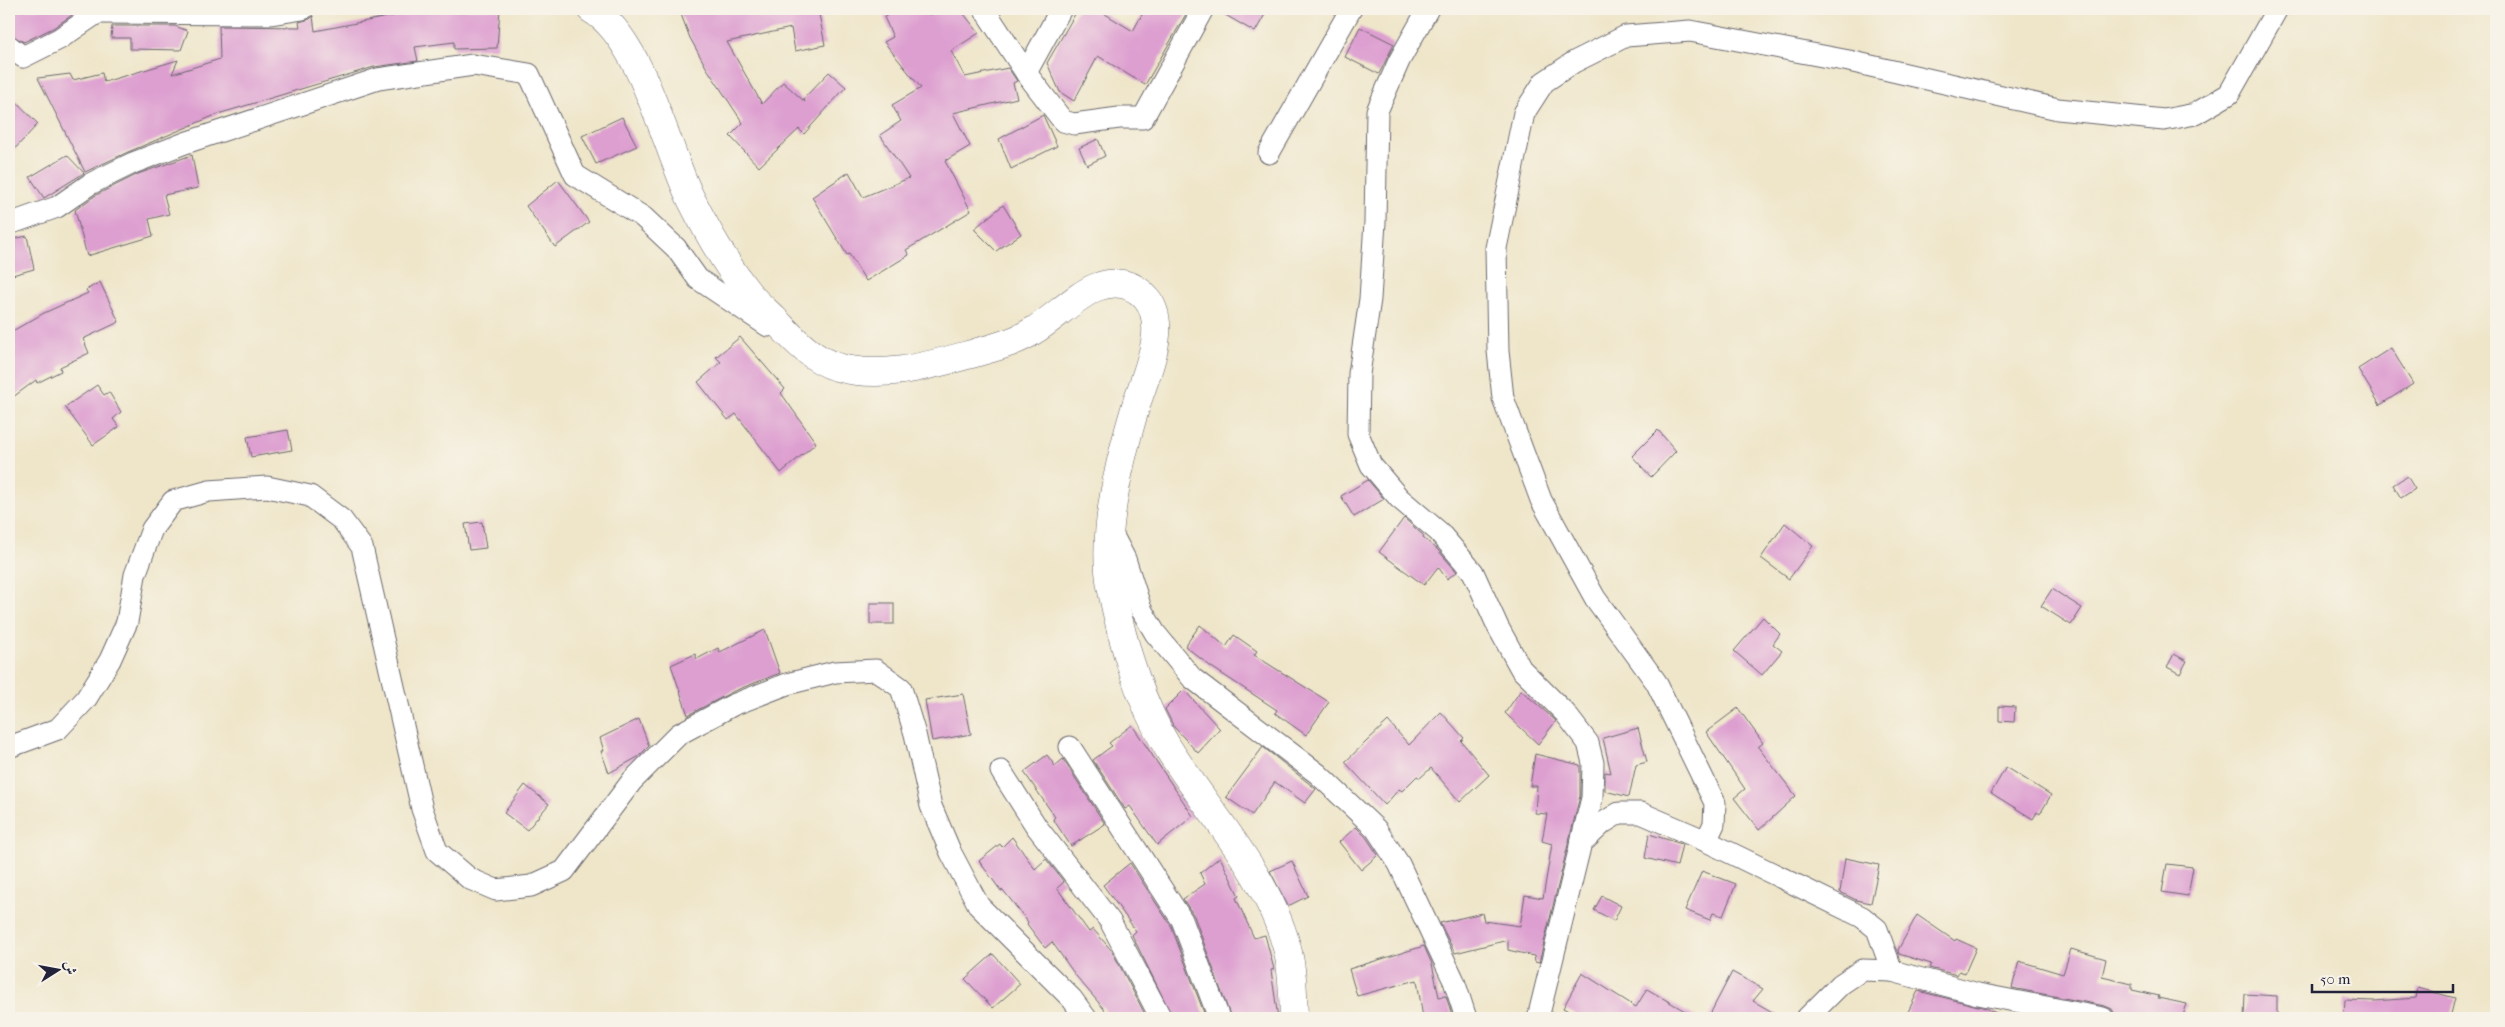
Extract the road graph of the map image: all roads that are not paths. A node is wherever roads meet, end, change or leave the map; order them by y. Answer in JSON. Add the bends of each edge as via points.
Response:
{"nodes":[{"id":1,"x":303,"y":9,"type":"edge"},
{"id":2,"x":984,"y":9,"type":"edge"},
{"id":3,"x":1061,"y":9,"type":"edge"},
{"id":4,"x":1203,"y":9,"type":"edge"},
{"id":5,"x":1351,"y":9,"type":"edge"},
{"id":6,"x":1428,"y":9,"type":"edge"},
{"id":7,"x":2277,"y":9,"type":"edge"},
{"id":8,"x":602,"y":10,"type":"edge"},
{"id":9,"x":93,"y":11,"type":"edge"},
{"id":10,"x":9,"y":46,"type":"edge"},
{"id":11,"x":1026,"y":73,"type":"junction"},
{"id":12,"x":1268,"y":153,"type":"dead end"},
{"id":13,"x":9,"y":224,"type":"edge"},
{"id":14,"x":806,"y":351,"type":"junction"},
{"id":15,"x":1110,"y":529,"type":"junction"},
{"id":16,"x":1070,"y":746,"type":"dead end"},
{"id":17,"x":9,"y":747,"type":"edge"},
{"id":18,"x":1001,"y":771,"type":"dead end"},
{"id":19,"x":1706,"y":841,"type":"junction"},
{"id":20,"x":1580,"y":845,"type":"junction"},
{"id":21,"x":1892,"y":971,"type":"junction"},
{"id":22,"x":1086,"y":1018,"type":"edge"},
{"id":23,"x":1161,"y":1018,"type":"edge"},
{"id":24,"x":1219,"y":1018,"type":"edge"},
{"id":25,"x":1294,"y":1018,"type":"edge"},
{"id":26,"x":1466,"y":1018,"type":"edge"},
{"id":27,"x":1538,"y":1018,"type":"edge"},
{"id":28,"x":1807,"y":1018,"type":"edge"},
{"id":29,"x":2103,"y":1018,"type":"edge"}],
"edges":[{"from":1,"to":9,"type":"street","via":[[271,14]]},
{"from":2,"to":11,"type":"street"},
{"from":3,"to":11,"type":"street"},
{"from":4,"to":11,"type":"street","via":[[1143,118],[1074,124],[1063,120]]},
{"from":5,"to":12,"type":"street"},
{"from":6,"to":20,"type":"street","via":[[1399,61],[1377,111],[1374,241],[1370,299],[1359,374],[1358,434],[1376,472],[1398,498],[1439,532],[1473,572],[1521,669],[1565,713],[1588,743],[1593,763],[1592,798]]},
{"from":7,"to":19,"type":"street","via":[[2229,94],[2195,114],[2164,120],[2058,109],[1849,60],[1690,31],[1626,36],[1574,62],[1544,82],[1524,113],[1496,248],[1498,352],[1503,398],[1541,500],[1595,598],[1656,682],[1715,803],[1714,824]]},
{"from":8,"to":14,"type":"main road","via":[[632,58],[706,228],[748,292]]},
{"from":9,"to":10,"type":"street","via":[[59,39],[23,57]]},
{"from":13,"to":14,"type":"street","via":[[57,207],[90,184],[133,163],[378,78],[473,65],[520,72],[529,74],[575,175],[642,217],[676,248],[698,279]]},
{"from":14,"to":15,"type":"main road","via":[[836,366],[877,373],[924,367],[1004,345],[1029,334],[1096,287],[1118,282],[1131,284],[1153,308],[1156,340],[1128,431]]},
{"from":15,"to":25,"type":"main road","via":[[1110,580],[1121,633],[1140,691],[1167,746],[1228,833],[1279,926],[1292,976]]},
{"from":15,"to":26,"type":"street","via":[[1125,559],[1141,609],[1155,633],[1192,678],[1318,774],[1376,829],[1400,864],[1454,981]]},
{"from":16,"to":24,"type":"street","via":[[1182,920]]},
{"from":17,"to":22,"type":"street","via":[[58,729],[86,699],[110,660],[127,622],[135,575],[152,529],[173,501],[209,491],[268,487],[310,496],[342,520],[362,547],[422,809],[437,851],[470,879],[496,890],[531,886],[564,871],[632,781],[679,734],[734,705],[787,684],[835,672],[876,670],[901,688],[931,806],[950,853],[978,906],[1072,999]]},
{"from":18,"to":23,"type":"street","via":[[1036,826],[1110,921]]},
{"from":19,"to":20,"type":"street","via":[[1641,813],[1620,813]]},
{"from":19,"to":21,"type":"street","via":[[1862,917],[1877,929]]},
{"from":20,"to":27,"type":"street"},
{"from":21,"to":28,"type":"street","via":[[1862,970],[1842,984]]},
{"from":21,"to":29,"type":"street","via":[[1978,994]]}]}
